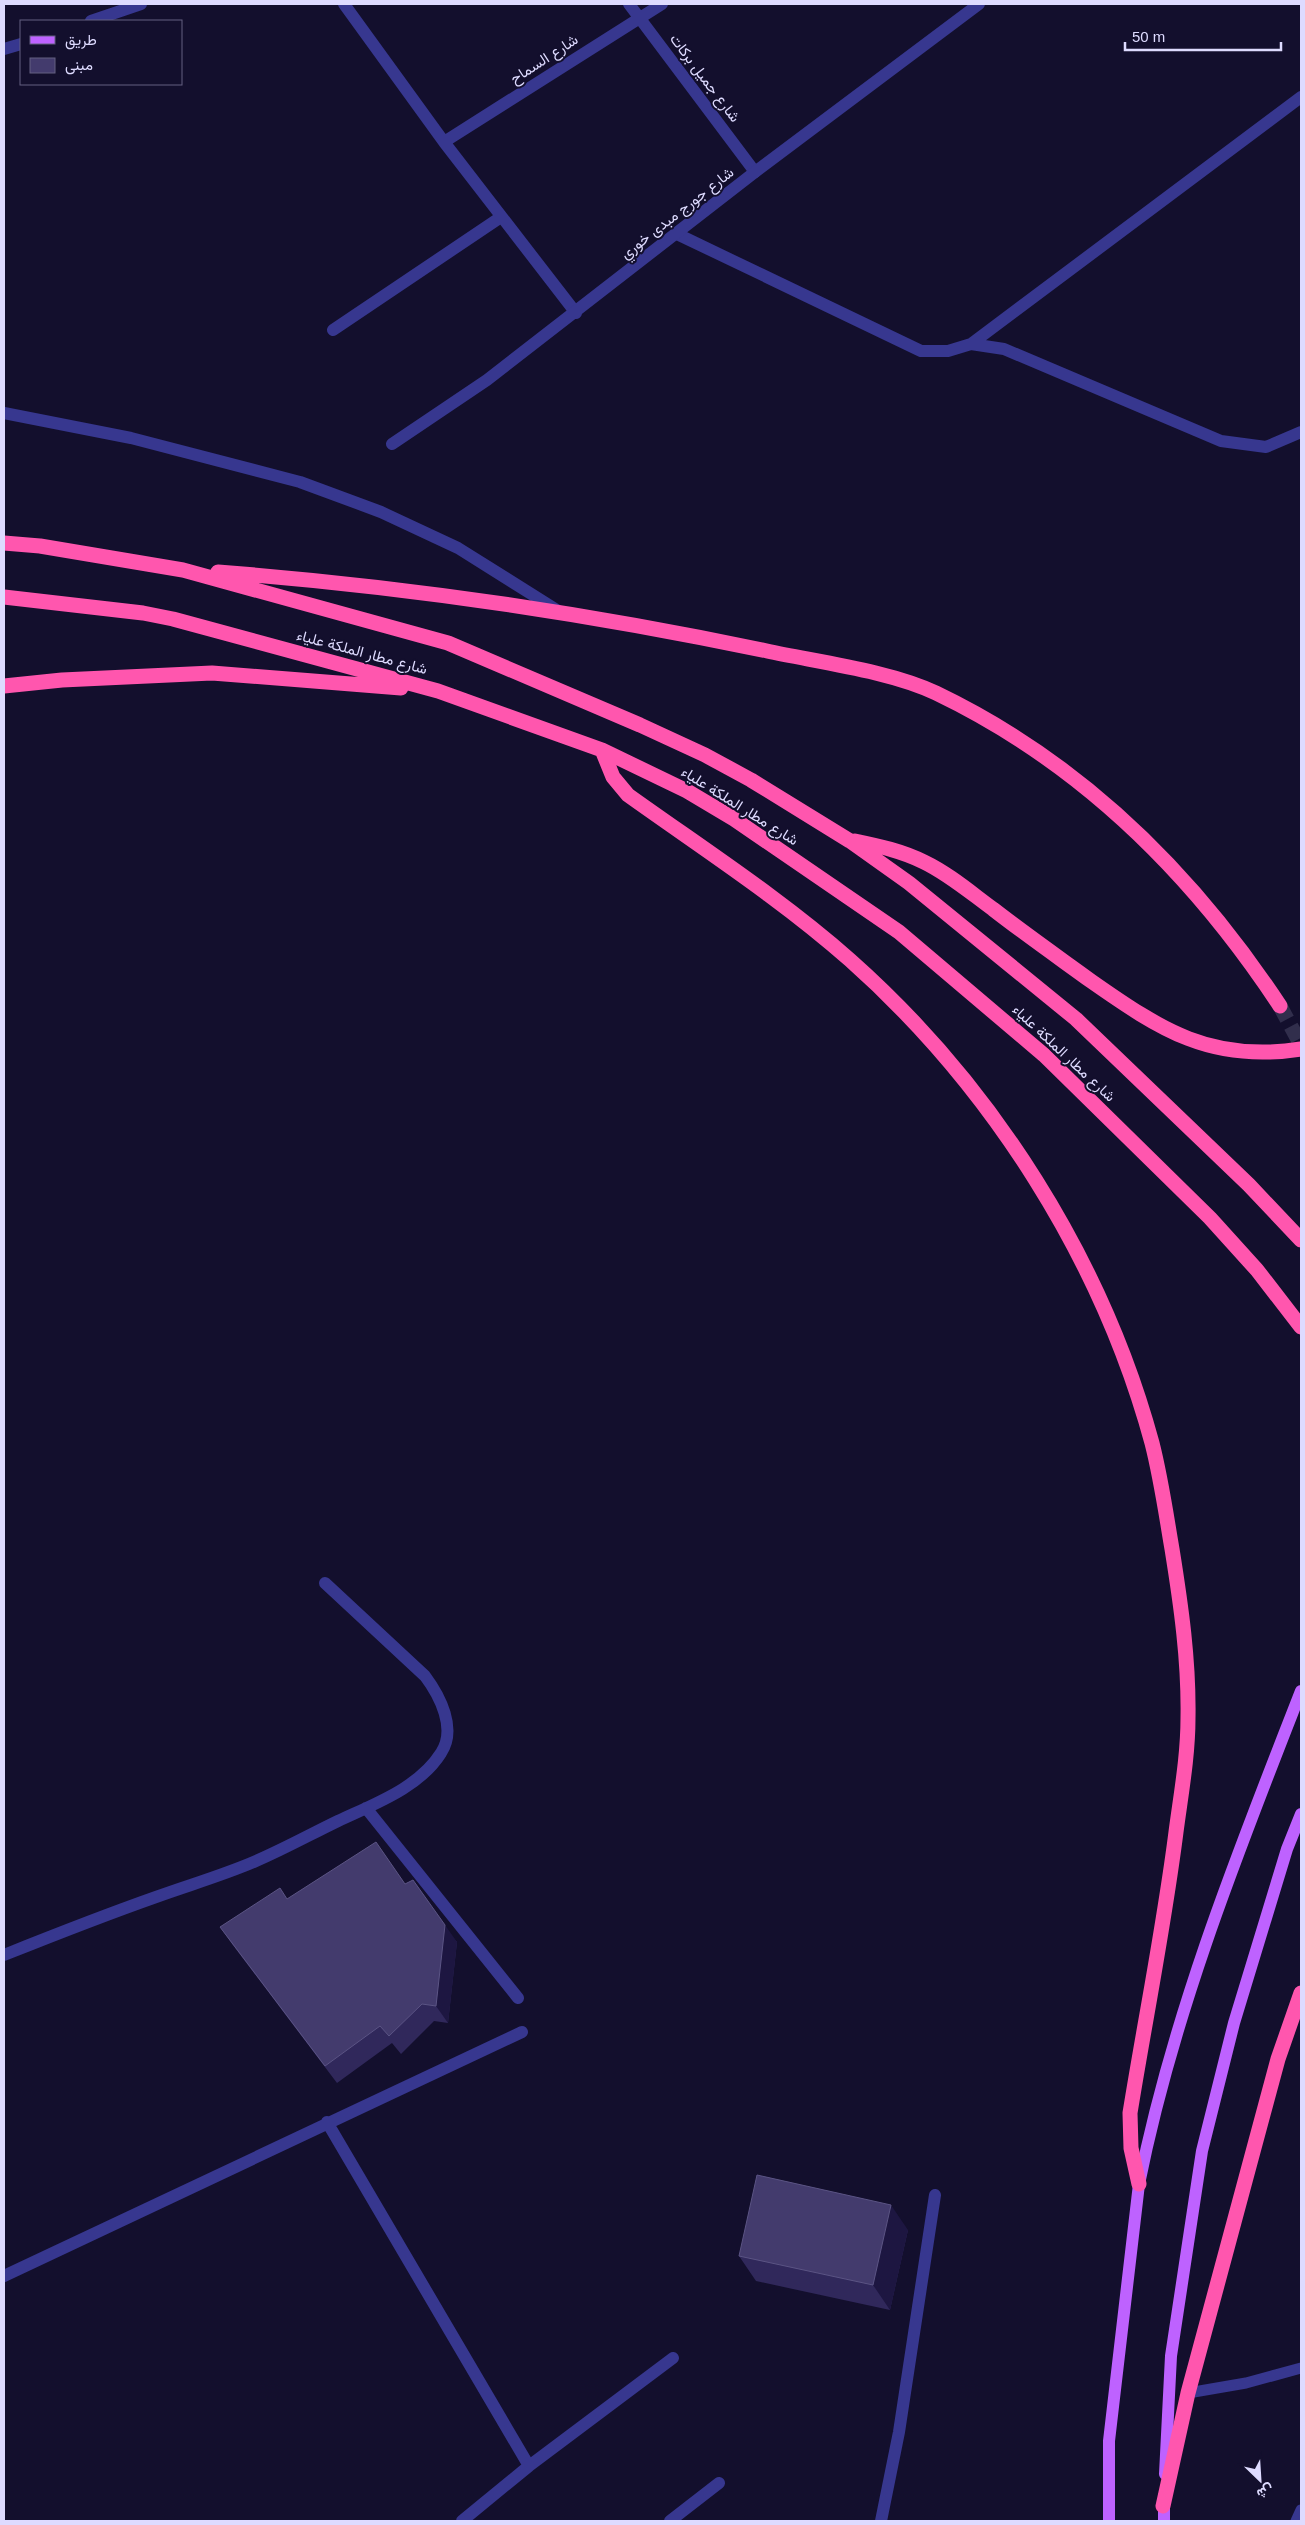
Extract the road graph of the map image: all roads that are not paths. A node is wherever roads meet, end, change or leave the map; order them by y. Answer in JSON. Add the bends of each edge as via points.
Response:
{"nodes":[{"id":1,"x":141,"y":4,"type":"edge"},
{"id":2,"x":344,"y":4,"type":"edge"},
{"id":3,"x":629,"y":4,"type":"edge"},
{"id":4,"x":662,"y":4,"type":"edge"},
{"id":5,"x":979,"y":4,"type":"edge"},
{"id":6,"x":638,"y":17,"type":"junction"},
{"id":7,"x":94,"y":20,"type":"edge"},
{"id":8,"x":20,"y":44,"type":"edge"},
{"id":9,"x":4,"y":49,"type":"edge"},
{"id":10,"x":1301,"y":97,"type":"edge"},
{"id":11,"x":444,"y":142,"type":"junction"},
{"id":12,"x":756,"y":172,"type":"junction"},
{"id":13,"x":501,"y":217,"type":"junction"},
{"id":14,"x":677,"y":234,"type":"junction"},
{"id":15,"x":576,"y":313,"type":"junction"},
{"id":16,"x":333,"y":330,"type":"dead end"},
{"id":17,"x":971,"y":344,"type":"junction"},
{"id":18,"x":4,"y":413,"type":"edge"},
{"id":19,"x":1301,"y":432,"type":"edge"},
{"id":20,"x":392,"y":444,"type":"dead end"},
{"id":21,"x":4,"y":543,"type":"edge"},
{"id":22,"x":183,"y":570,"type":"junction"},
{"id":23,"x":4,"y":597,"type":"edge"},
{"id":24,"x":560,"y":612,"type":"junction"},
{"id":25,"x":4,"y":686,"type":"edge"},
{"id":26,"x":438,"y":691,"type":"junction"},
{"id":27,"x":602,"y":750,"type":"junction"},
{"id":28,"x":850,"y":841,"type":"junction"},
{"id":29,"x":1280,"y":1006,"type":"tunnel mouth"},
{"id":30,"x":1301,"y":1048,"type":"edge"},
{"id":31,"x":1301,"y":1240,"type":"edge"},
{"id":32,"x":1301,"y":1327,"type":"edge"},
{"id":33,"x":325,"y":1583,"type":"dead end"},
{"id":34,"x":1301,"y":1691,"type":"edge"},
{"id":35,"x":366,"y":1808,"type":"junction"},
{"id":36,"x":1301,"y":1814,"type":"edge"},
{"id":37,"x":4,"y":1955,"type":"edge"},
{"id":38,"x":1301,"y":1993,"type":"edge"},
{"id":39,"x":518,"y":1998,"type":"dead end"},
{"id":40,"x":522,"y":2032,"type":"dead end"},
{"id":41,"x":327,"y":2122,"type":"junction"},
{"id":42,"x":1139,"y":2184,"type":"junction"},
{"id":43,"x":935,"y":2195,"type":"dead end"},
{"id":44,"x":4,"y":2276,"type":"edge"},
{"id":45,"x":673,"y":2358,"type":"dead end"},
{"id":46,"x":1301,"y":2368,"type":"edge"},
{"id":47,"x":1188,"y":2393,"type":"junction"},
{"id":48,"x":529,"y":2466,"type":"junction"},
{"id":49,"x":719,"y":2483,"type":"dead end"},
{"id":50,"x":1163,"y":2506,"type":"junction"},
{"id":51,"x":1301,"y":2510,"type":"edge"},
{"id":52,"x":462,"y":2521,"type":"edge"},
{"id":53,"x":670,"y":2521,"type":"edge"},
{"id":54,"x":882,"y":2521,"type":"edge"},
{"id":55,"x":1109,"y":2521,"type":"edge"},
{"id":56,"x":1164,"y":2521,"type":"edge"},
{"id":57,"x":1296,"y":2521,"type":"edge"}],
"edges":[{"from":1,"to":7,"type":"street"},
{"from":2,"to":11,"type":"street"},
{"from":3,"to":6,"type":"street","name":"شارع جميل بركات"},
{"from":4,"to":6,"type":"street","name":"شارع السماح"},
{"from":5,"to":12,"type":"street","name":"شارع جورج مبدى خوري"},
{"from":6,"to":11,"type":"street","name":"شارع السماح"},
{"from":6,"to":12,"type":"street","name":"شارع جميل بركات"},
{"from":8,"to":9,"type":"street"},
{"from":10,"to":17,"type":"street"},
{"from":11,"to":13,"type":"street"},
{"from":12,"to":14,"type":"street","name":"شارع جورج مبدى خوري"},
{"from":13,"to":15,"type":"street"},
{"from":13,"to":16,"type":"street"},
{"from":14,"to":15,"type":"street","name":"شارع جورج مبدى خوري"},
{"from":14,"to":17,"type":"street","via":[[921,351],[948,350]]},
{"from":15,"to":20,"type":"street","name":"شارع جورج مبدى خوري","via":[[487,380]]},
{"from":17,"to":19,"type":"street","via":[[1004,349],[1221,441],[1266,447]]},
{"from":18,"to":24,"type":"street","via":[[131,438],[300,482],[381,512],[458,548]]},
{"from":21,"to":22,"type":"highway","name":"شارع مطار الملكة علياء"},
{"from":22,"to":24,"type":"highway","via":[[321,580]]},
{"from":22,"to":28,"type":"highway","name":"شارع مطار الملكة علياء","via":[[448,643],[705,754]]},
{"from":23,"to":26,"type":"highway","name":"شارع مطار الملكة علياء","via":[[173,619]]},
{"from":24,"to":29,"type":"highway","via":[[892,678],[932,691],[980,715],[1030,745],[1084,784],[1138,833],[1185,881]]},
{"from":25,"to":26,"type":"highway","via":[[212,673]]},
{"from":26,"to":27,"type":"highway","name":"شارع مطار الملكة علياء"},
{"from":27,"to":32,"type":"highway","name":"شارع مطار الملكة علياء","via":[[686,791],[734,819],[900,932],[1044,1055],[1155,1163],[1257,1270]]},
{"from":27,"to":42,"type":"highway","via":[[613,777],[628,795],[770,896],[849,959],[941,1052],[1018,1151],[1097,1294],[1136,1389],[1153,1446],[1177,1580],[1187,1660],[1188,1719],[1171,1870],[1130,2114],[1131,2148]]},
{"from":28,"to":30,"type":"highway","via":[[895,850],[943,872],[1127,1006],[1174,1034],[1206,1045],[1247,1050],[1268,1052]]},
{"from":28,"to":31,"type":"highway","name":"شارع مطار الملكة علياء","via":[[963,925],[1076,1019]]},
{"from":33,"to":35,"type":"street","via":[[425,1676],[436,1690],[447,1722],[443,1752],[434,1764],[402,1789]]},
{"from":34,"to":42,"type":"main road","via":[[1232,1867],[1170,2056]]},
{"from":35,"to":37,"type":"street","via":[[255,1861]]},
{"from":35,"to":39,"type":"street"},
{"from":36,"to":50,"type":"main road","via":[[1287,1849],[1234,2023],[1202,2151],[1171,2356]]},
{"from":38,"to":47,"type":"highway","via":[[1278,2059]]},
{"from":40,"to":41,"type":"street"},
{"from":41,"to":44,"type":"street"},
{"from":41,"to":48,"type":"street"},
{"from":42,"to":55,"type":"main road","via":[[1109,2440]]},
{"from":43,"to":54,"type":"street"},
{"from":45,"to":48,"type":"street"},
{"from":46,"to":47,"type":"lane","via":[[1246,2383]]},
{"from":47,"to":50,"type":"highway"},
{"from":48,"to":52,"type":"street"},
{"from":49,"to":53,"type":"street"},
{"from":50,"to":56,"type":"main road"},
{"from":51,"to":57,"type":"lane"}]}
